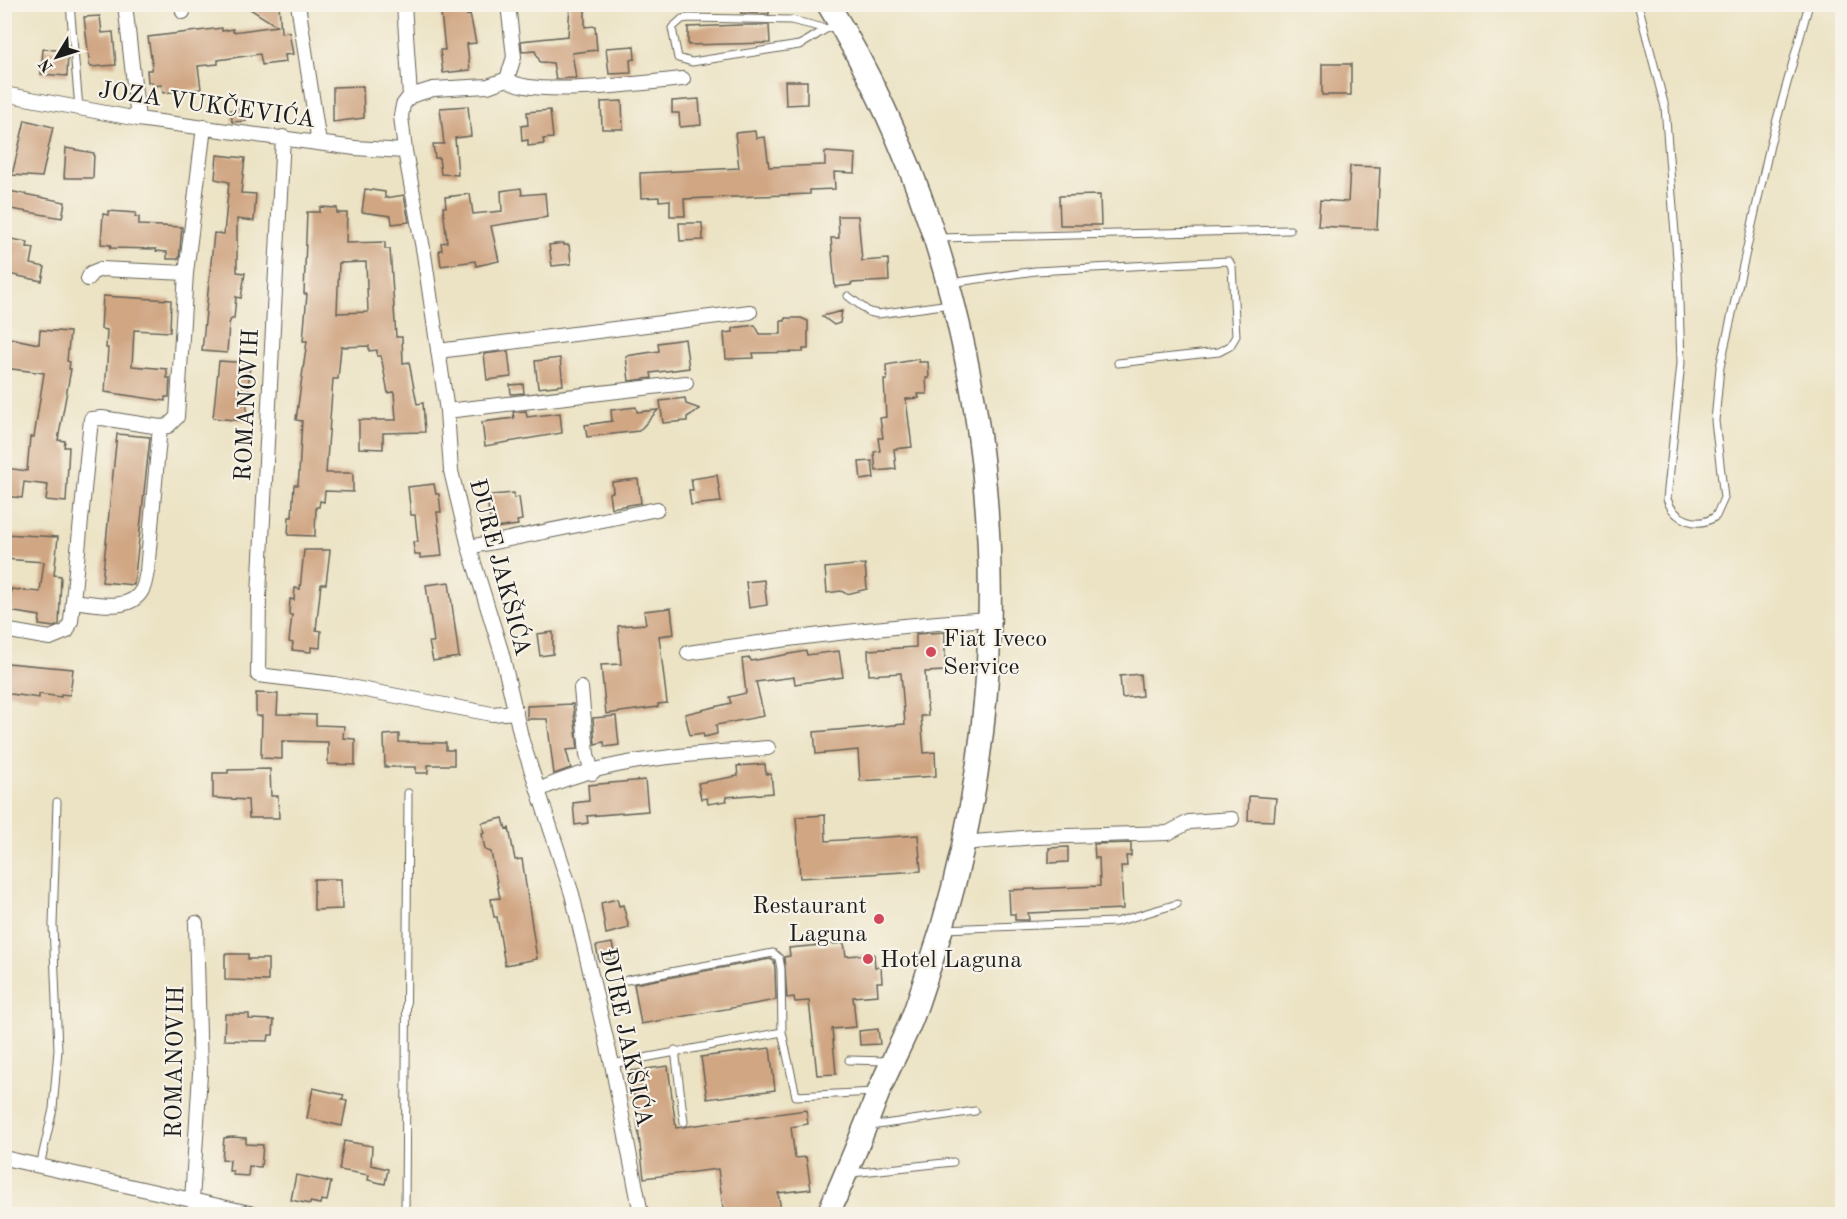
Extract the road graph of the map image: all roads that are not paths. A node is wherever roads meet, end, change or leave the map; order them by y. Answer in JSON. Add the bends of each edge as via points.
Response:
{"nodes":[{"id":1,"x":70,"y":4,"type":"edge"},
{"id":2,"x":125,"y":4,"type":"edge"},
{"id":3,"x":298,"y":4,"type":"edge"},
{"id":4,"x":404,"y":4,"type":"edge"},
{"id":5,"x":508,"y":4,"type":"edge"},
{"id":6,"x":1638,"y":4,"type":"edge"},
{"id":7,"x":1809,"y":4,"type":"edge"},
{"id":8,"x":831,"y":19,"type":"edge"},
{"id":9,"x":507,"y":79,"type":"junction"},
{"id":10,"x":683,"y":79,"type":"dead end"},
{"id":11,"x":4,"y":94,"type":"edge"},
{"id":12,"x":411,"y":96,"type":"junction"},
{"id":13,"x":79,"y":108,"type":"junction"},
{"id":14,"x":138,"y":119,"type":"junction"},
{"id":15,"x":204,"y":127,"type":"junction"},
{"id":16,"x":283,"y":137,"type":"junction"},
{"id":17,"x":319,"y":143,"type":"junction"},
{"id":18,"x":405,"y":150,"type":"junction"},
{"id":19,"x":1290,"y":230,"type":"dead end"},
{"id":20,"x":934,"y":239,"type":"junction"},
{"id":21,"x":186,"y":273,"type":"junction"},
{"id":22,"x":88,"y":279,"type":"dead end"},
{"id":23,"x":950,"y":294,"type":"junction"},
{"id":24,"x":848,"y":296,"type":"dead end"},
{"id":25,"x":750,"y":312,"type":"dead end"},
{"id":26,"x":438,"y":351,"type":"junction"},
{"id":27,"x":1118,"y":363,"type":"dead end"},
{"id":28,"x":686,"y":383,"type":"dead end"},
{"id":29,"x":447,"y":411,"type":"junction"},
{"id":30,"x":160,"y":427,"type":"junction"},
{"id":31,"x":657,"y":509,"type":"dead end"},
{"id":32,"x":469,"y":547,"type":"junction"},
{"id":33,"x":73,"y":601,"type":"junction"},
{"id":34,"x":989,"y":619,"type":"junction"},
{"id":35,"x":4,"y":630,"type":"edge"},
{"id":36,"x":688,"y":653,"type":"dead end"},
{"id":37,"x":581,"y":688,"type":"dead end"},
{"id":38,"x":516,"y":712,"type":"junction"},
{"id":39,"x":768,"y":748,"type":"dead end"},
{"id":40,"x":592,"y":773,"type":"junction"},
{"id":41,"x":539,"y":790,"type":"junction"},
{"id":42,"x":408,"y":793,"type":"dead end"},
{"id":43,"x":57,"y":802,"type":"dead end"},
{"id":44,"x":1232,"y":819,"type":"dead end"},
{"id":45,"x":962,"y":843,"type":"junction"},
{"id":46,"x":1177,"y":904,"type":"dead end"},
{"id":47,"x":196,"y":923,"type":"dead end"},
{"id":48,"x":942,"y":929,"type":"junction"},
{"id":49,"x":627,"y":980,"type":"dead end"},
{"id":50,"x":782,"y":1032,"type":"junction"},
{"id":51,"x":675,"y":1050,"type":"junction"},
{"id":52,"x":849,"y":1060,"type":"dead end"},
{"id":53,"x":893,"y":1061,"type":"junction"},
{"id":54,"x":612,"y":1064,"type":"junction"},
{"id":55,"x":879,"y":1092,"type":"junction"},
{"id":56,"x":975,"y":1111,"type":"dead end"},
{"id":57,"x":684,"y":1122,"type":"dead end"},
{"id":58,"x":868,"y":1126,"type":"junction"},
{"id":59,"x":4,"y":1158,"type":"edge"},
{"id":60,"x":953,"y":1162,"type":"dead end"},
{"id":61,"x":40,"y":1166,"type":"junction"},
{"id":62,"x":846,"y":1174,"type":"junction"},
{"id":63,"x":192,"y":1201,"type":"junction"},
{"id":64,"x":232,"y":1212,"type":"edge"},
{"id":65,"x":254,"y":1215,"type":"edge"},
{"id":66,"x":405,"y":1215,"type":"edge"},
{"id":67,"x":641,"y":1215,"type":"edge"},
{"id":68,"x":828,"y":1215,"type":"edge"}],
"edges":[{"from":1,"to":13,"type":"lane"},
{"from":2,"to":14,"type":"street"},
{"from":3,"to":17,"type":"street"},
{"from":4,"to":12,"type":"street"},
{"from":5,"to":9,"type":"street","via":[[514,57]]},
{"from":6,"to":7,"type":"lane","via":[[1665,107],[1678,271],[1681,363],[1667,499],[1683,519],[1701,523],[1716,516],[1724,498],[1715,422],[1720,367],[1771,141]]},
{"from":8,"to":8,"type":"lane","via":[[690,18],[682,19],[672,28],[678,58],[692,62],[799,45],[814,38]]},
{"from":8,"to":20,"type":"main road","via":[[860,59],[893,128]]},
{"from":9,"to":10,"type":"street","via":[[512,84],[541,89]]},
{"from":9,"to":12,"type":"street","via":[[488,86],[433,89]]},
{"from":11,"to":13,"type":"street","name":"JOZA VUKČEVIĆA"},
{"from":12,"to":18,"type":"street","name":"ĐURE JAKŠIĆA","via":[[403,105],[401,116]]},
{"from":13,"to":14,"type":"street","name":"JOZA VUKČEVIĆA"},
{"from":14,"to":15,"type":"street","name":"JOZA VUKČEVIĆA"},
{"from":15,"to":16,"type":"street","name":"JOZA VUKČEVIĆA"},
{"from":15,"to":21,"type":"street"},
{"from":16,"to":17,"type":"street","name":"JOZA VUKČEVIĆA"},
{"from":16,"to":38,"type":"street","name":"ROMANOVIH","via":[[258,675],[334,684],[492,714]]},
{"from":17,"to":18,"type":"street","name":"JOZA VUKČEVIĆA"},
{"from":18,"to":26,"type":"street","name":"ĐURE JAKŠIĆA"},
{"from":19,"to":20,"type":"lane"},
{"from":20,"to":23,"type":"main road"},
{"from":21,"to":22,"type":"street","via":[[102,269],[91,273]]},
{"from":21,"to":30,"type":"street","via":[[177,417],[168,426]]},
{"from":23,"to":24,"type":"lane","via":[[878,314]]},
{"from":23,"to":27,"type":"lane","via":[[1035,271],[1229,261],[1236,336],[1230,346],[1219,352]]},
{"from":23,"to":34,"type":"main road","via":[[965,349],[982,453]]},
{"from":25,"to":26,"type":"street"},
{"from":26,"to":29,"type":"street","name":"ĐURE JAKŠIĆA"},
{"from":28,"to":29,"type":"street"},
{"from":29,"to":32,"type":"street","name":"ĐURE JAKŠIĆA","via":[[451,471]]},
{"from":30,"to":33,"type":"street","via":[[142,590],[133,600],[119,605]]},
{"from":30,"to":33,"type":"street","via":[[102,418],[91,420]]},
{"from":31,"to":32,"type":"street"},
{"from":32,"to":38,"type":"street","name":"ĐURE JAKŠIĆA","via":[[490,609]]},
{"from":33,"to":35,"type":"street","via":[[71,621],[61,635],[50,638]]},
{"from":34,"to":36,"type":"street","via":[[825,634]]},
{"from":34,"to":45,"type":"main road","via":[[983,722]]},
{"from":37,"to":40,"type":"street"},
{"from":38,"to":41,"type":"street","name":"ĐURE JAKŠIĆA"},
{"from":39,"to":40,"type":"street","via":[[666,757]]},
{"from":40,"to":41,"type":"street"},
{"from":41,"to":54,"type":"street","name":"ĐURE JAKŠIĆA","via":[[572,894]]},
{"from":42,"to":66,"type":"lane"},
{"from":43,"to":61,"type":"lane","via":[[53,925],[58,1050],[52,1109]]},
{"from":44,"to":45,"type":"street","via":[[1189,822],[1168,833]]},
{"from":45,"to":48,"type":"main road"},
{"from":46,"to":48,"type":"lane","via":[[1116,922]]},
{"from":47,"to":63,"type":"street","name":"ROMANOVIH","via":[[200,1073]]},
{"from":48,"to":53,"type":"main road"},
{"from":49,"to":50,"type":"lane","via":[[773,953],[779,958],[781,969]]},
{"from":50,"to":51,"type":"lane"},
{"from":50,"to":55,"type":"lane","via":[[796,1096]]},
{"from":51,"to":54,"type":"lane"},
{"from":51,"to":57,"type":"lane"},
{"from":52,"to":53,"type":"lane"},
{"from":53,"to":55,"type":"main road"},
{"from":54,"to":67,"type":"street","name":"ĐURE JAKŠIĆA"},
{"from":55,"to":58,"type":"main road"},
{"from":56,"to":58,"type":"lane"},
{"from":58,"to":62,"type":"main road"},
{"from":59,"to":61,"type":"street"},
{"from":60,"to":62,"type":"lane"},
{"from":61,"to":63,"type":"street"},
{"from":62,"to":68,"type":"main road"},
{"from":63,"to":64,"type":"street"},
{"from":64,"to":65,"type":"street"}]}
